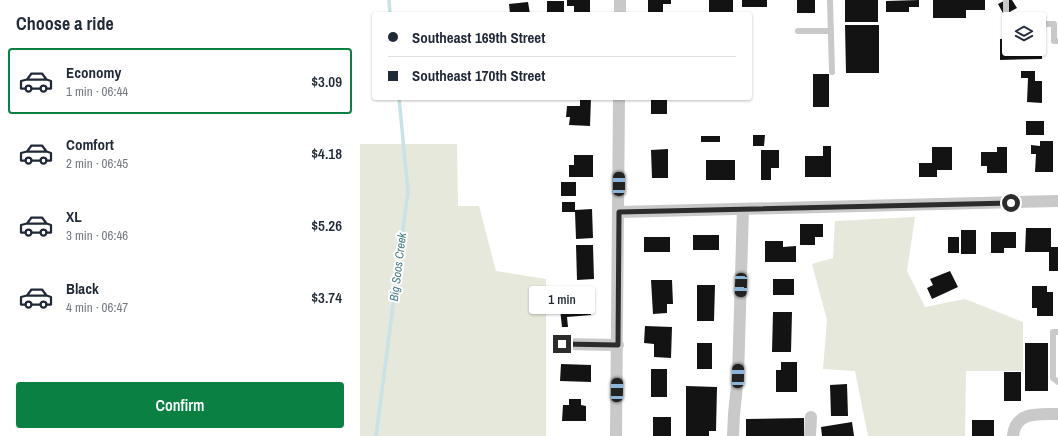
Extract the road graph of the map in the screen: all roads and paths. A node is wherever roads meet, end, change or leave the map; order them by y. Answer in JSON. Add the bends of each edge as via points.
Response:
{"nodes":[{"id":1,"x":620,"y":0,"type":"edge"},
{"id":2,"x":830,"y":0,"type":"edge"},
{"id":3,"x":1006,"y":0,"type":"edge"},
{"id":4,"x":620,"y":12,"type":"edge"},
{"id":5,"x":1006,"y":12,"type":"edge"},
{"id":6,"x":1046,"y":24,"type":"edge"},
{"id":7,"x":798,"y":32,"type":"dead end"},
{"id":8,"x":831,"y":32,"type":"junction"},
{"id":9,"x":1058,"y":41,"type":"edge"},
{"id":10,"x":832,"y":72,"type":"dead end"},
{"id":11,"x":619,"y":100,"type":"edge"},
{"id":12,"x":1058,"y":201,"type":"edge"},
{"id":13,"x":743,"y":209,"type":"junction"},
{"id":14,"x":619,"y":212,"type":"junction"},
{"id":15,"x":1058,"y":332,"type":"edge"},
{"id":16,"x":562,"y":344,"type":"dead end"},
{"id":17,"x":618,"y":345,"type":"junction"},
{"id":18,"x":1058,"y":382,"type":"edge"},
{"id":19,"x":1058,"y":414,"type":"edge"},
{"id":20,"x":811,"y":416,"type":"dead end"},
{"id":21,"x":616,"y":436,"type":"edge"},
{"id":22,"x":733,"y":436,"type":"edge"},
{"id":23,"x":810,"y":436,"type":"edge"},
{"id":24,"x":1013,"y":436,"type":"edge"}],
"edges":[{"from":1,"to":4,"type":"street"},
{"from":2,"to":8,"type":"lane"},
{"from":3,"to":5,"type":"lane"},
{"from":6,"to":9,"type":"lane","via":[[1054,24],[1054,41]]},
{"from":7,"to":8,"type":"lane"},
{"from":8,"to":10,"type":"lane"},
{"from":11,"to":14,"type":"street"},
{"from":12,"to":13,"type":"street"},
{"from":13,"to":14,"type":"street"},
{"from":13,"to":22,"type":"street","via":[[738,376]]},
{"from":14,"to":17,"type":"street"},
{"from":15,"to":18,"type":"lane","via":[[1053,332],[1052,378]]},
{"from":16,"to":17,"type":"street"},
{"from":17,"to":21,"type":"street"},
{"from":19,"to":24,"type":"street","via":[[1034,414],[1024,417],[1018,422]]},
{"from":20,"to":23,"type":"street"}]}
